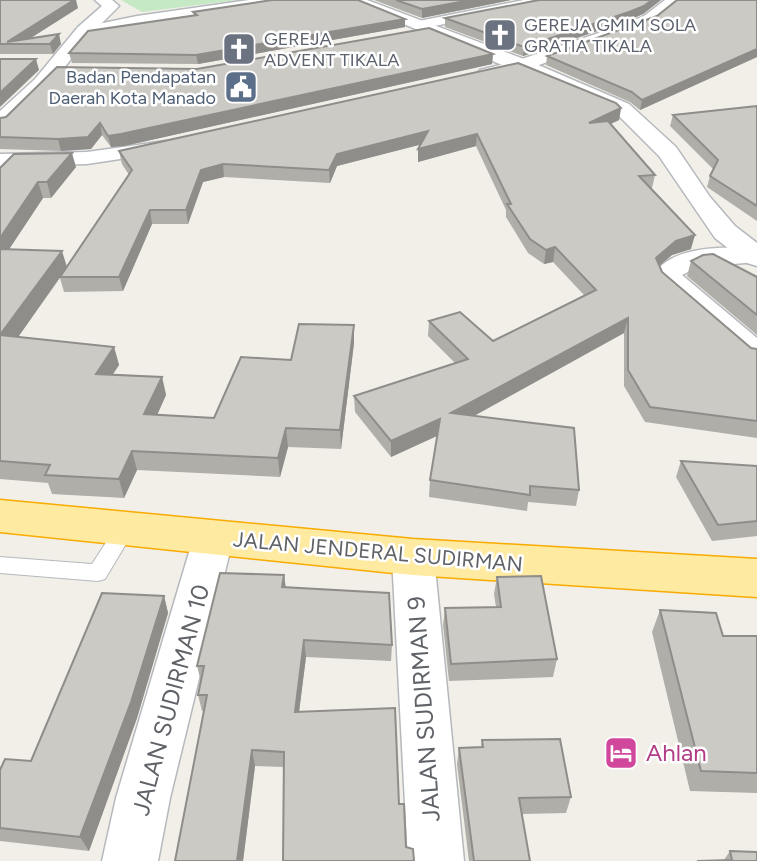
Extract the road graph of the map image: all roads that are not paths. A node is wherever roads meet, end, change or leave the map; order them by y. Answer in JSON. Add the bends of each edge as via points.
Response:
{"nodes":[{"id":1,"x":275,"y":0,"type":"edge"},
{"id":2,"x":353,"y":0,"type":"edge"},
{"id":3,"x":545,"y":0,"type":"edge"},
{"id":4,"x":674,"y":0,"type":"edge"},
{"id":5,"x":107,"y":3,"type":"edge"},
{"id":6,"x":165,"y":17,"type":"junction"},
{"id":7,"x":425,"y":28,"type":"junction"},
{"id":8,"x":84,"y":31,"type":"junction"},
{"id":9,"x":403,"y":35,"type":"edge"},
{"id":10,"x":522,"y":65,"type":"junction"},
{"id":11,"x":470,"y":77,"type":"edge"},
{"id":12,"x":0,"y":122,"type":"edge"},
{"id":13,"x":186,"y":142,"type":"edge"},
{"id":14,"x":0,"y":160,"type":"edge"},
{"id":15,"x":755,"y":247,"type":"edge"},
{"id":16,"x":757,"y":354,"type":"edge"},
{"id":17,"x":0,"y":516,"type":"edge"},
{"id":18,"x":125,"y":529,"type":"junction"},
{"id":19,"x":213,"y":539,"type":"junction"},
{"id":20,"x":413,"y":557,"type":"junction"},
{"id":21,"x":0,"y":565,"type":"edge"},
{"id":22,"x":757,"y":578,"type":"edge"},
{"id":23,"x":130,"y":861,"type":"edge"},
{"id":24,"x":436,"y":861,"type":"edge"}],
"edges":[{"from":1,"to":6,"type":"street"},
{"from":2,"to":7,"type":"street"},
{"from":3,"to":7,"type":"street"},
{"from":4,"to":10,"type":"street","via":[[633,26]]},
{"from":5,"to":6,"type":"street"},
{"from":5,"to":8,"type":"street"},
{"from":6,"to":8,"type":"street"},
{"from":7,"to":9,"type":"street"},
{"from":7,"to":10,"type":"street"},
{"from":8,"to":12,"type":"street","via":[[55,72]]},
{"from":10,"to":11,"type":"street"},
{"from":10,"to":15,"type":"street","via":[[631,115],[668,152],[725,232]]},
{"from":13,"to":14,"type":"street","via":[[124,155]]},
{"from":15,"to":16,"type":"street","via":[[680,263],[668,274]]},
{"from":17,"to":18,"type":"highway","name":"JALAN JENDERAL SUDIRMAN"},
{"from":18,"to":19,"type":"highway","name":"JALAN JENDERAL SUDIRMAN"},
{"from":18,"to":21,"type":"lane","via":[[98,573]]},
{"from":19,"to":20,"type":"highway","name":"JALAN JENDERAL SUDIRMAN"},
{"from":19,"to":23,"type":"street","name":"JALAN SUDIRMAN 10"},
{"from":20,"to":22,"type":"highway","name":"JALAN JENDERAL SUDIRMAN"},
{"from":20,"to":24,"type":"street","name":"JALAN SUDIRMAN 9"}]}
